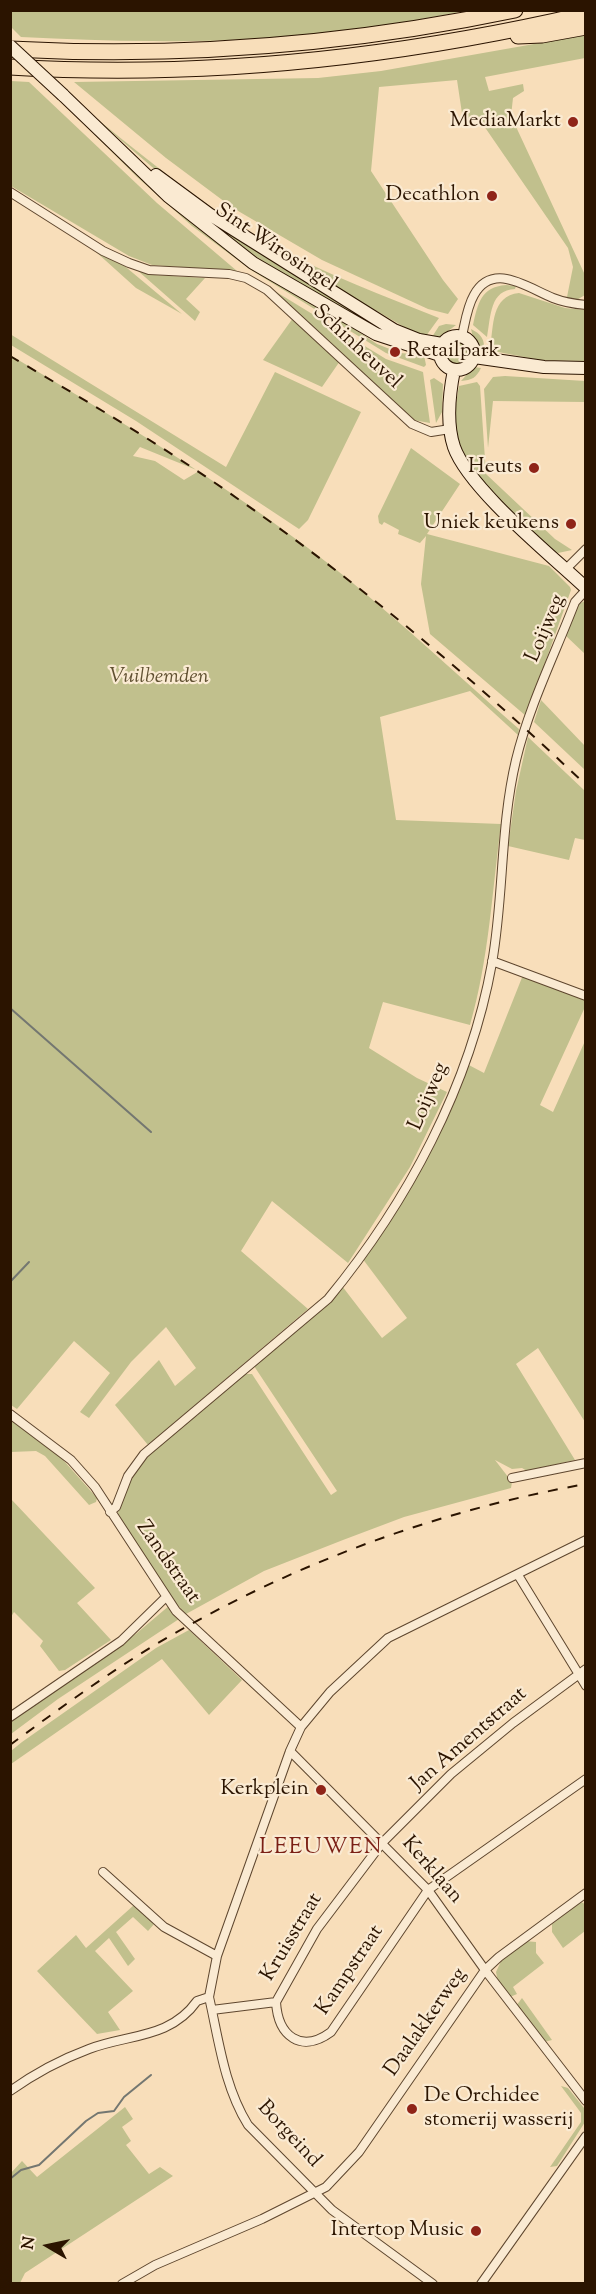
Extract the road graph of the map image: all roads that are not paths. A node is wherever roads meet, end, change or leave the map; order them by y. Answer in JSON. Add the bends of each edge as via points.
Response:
{"nodes":[{"id":1,"x":515,"y":10,"type":"edge"},
{"id":2,"x":585,"y":14,"type":"edge"},
{"id":3,"x":585,"y":27,"type":"edge"},
{"id":4,"x":479,"y":38,"type":"junction"},
{"id":5,"x":10,"y":47,"type":"edge"},
{"id":6,"x":10,"y":67,"type":"edge"},
{"id":7,"x":111,"y":139,"type":"junction"},
{"id":8,"x":10,"y":192,"type":"edge"},
{"id":9,"x":585,"y":305,"type":"edge"},
{"id":10,"x":462,"y":336,"type":"junction"},
{"id":11,"x":441,"y":349,"type":"junction"},
{"id":12,"x":474,"y":357,"type":"junction"},
{"id":13,"x":585,"y":368,"type":"edge"},
{"id":14,"x":454,"y":370,"type":"junction"},
{"id":15,"x":450,"y":429,"type":"junction"},
{"id":16,"x":585,"y":549,"type":"edge"},
{"id":17,"x":566,"y":570,"type":"junction"},
{"id":18,"x":585,"y":589,"type":"edge"},
{"id":19,"x":492,"y":961,"type":"junction"},
{"id":20,"x":585,"y":996,"type":"edge"},
{"id":21,"x":10,"y":1414,"type":"edge"},
{"id":22,"x":585,"y":1463,"type":"edge"},
{"id":23,"x":512,"y":1478,"type":"dead end"},
{"id":24,"x":110,"y":1512,"type":"junction"},
{"id":25,"x":585,"y":1540,"type":"edge"},
{"id":26,"x":518,"y":1575,"type":"junction"},
{"id":27,"x":166,"y":1597,"type":"junction"},
{"id":28,"x":582,"y":1672,"type":"edge"},
{"id":29,"x":585,"y":1686,"type":"edge"},
{"id":30,"x":10,"y":1717,"type":"edge"},
{"id":31,"x":301,"y":1727,"type":"junction"},
{"id":32,"x":290,"y":1751,"type":"junction"},
{"id":33,"x":585,"y":1779,"type":"edge"},
{"id":34,"x":382,"y":1843,"type":"junction"},
{"id":35,"x":103,"y":1872,"type":"dead end"},
{"id":36,"x":428,"y":1890,"type":"junction"},
{"id":37,"x":585,"y":1893,"type":"edge"},
{"id":38,"x":216,"y":1956,"type":"junction"},
{"id":39,"x":485,"y":1971,"type":"junction"},
{"id":40,"x":209,"y":1997,"type":"junction"},
{"id":41,"x":276,"y":2002,"type":"junction"},
{"id":42,"x":212,"y":2010,"type":"junction"},
{"id":43,"x":10,"y":2091,"type":"edge"},
{"id":44,"x":585,"y":2101,"type":"edge"},
{"id":45,"x":585,"y":2136,"type":"edge"},
{"id":46,"x":316,"y":2192,"type":"junction"},
{"id":47,"x":122,"y":2283,"type":"edge"},
{"id":48,"x":433,"y":2283,"type":"edge"},
{"id":49,"x":481,"y":2283,"type":"edge"}],
"edges":[{"from":1,"to":5,"type":"highway","via":[[441,25],[256,48],[164,53]]},
{"from":2,"to":4,"type":"highway"},
{"from":3,"to":4,"type":"highway","via":[[542,35]]},
{"from":4,"to":6,"type":"highway","via":[[263,66],[120,71]]},
{"from":5,"to":7,"type":"main road","name":"Sint Wirosingel","bridge":true},
{"from":7,"to":11,"type":"main road","name":"Sint Wirosingel","via":[[209,214],[353,305],[405,335]]},
{"from":7,"to":11,"type":"main road","name":"Sint Wirosingel","via":[[168,196],[260,267],[367,330],[396,342]]},
{"from":8,"to":15,"type":"street","name":"Schinheuvel","via":[[103,251],[129,263],[149,270],[246,278],[281,302],[412,424],[431,432]]},
{"from":9,"to":10,"type":"street","via":[[555,299],[509,278],[493,279],[482,284],[473,296]]},
{"from":10,"to":11,"type":"main road","via":[[451,336]]},
{"from":10,"to":12,"type":"main road","via":[[472,344]]},
{"from":11,"to":14,"type":"main road","via":[[444,365]]},
{"from":12,"to":13,"type":"main road"},
{"from":12,"to":14,"type":"main road","via":[[466,367]]},
{"from":14,"to":15,"type":"main road"},
{"from":15,"to":17,"type":"main road","via":[[454,448],[476,483]]},
{"from":16,"to":17,"type":"street"},
{"from":17,"to":18,"type":"main road"},
{"from":18,"to":19,"type":"street","name":"Loijweg","via":[[575,602],[516,762],[505,823]]},
{"from":19,"to":20,"type":"street"},
{"from":19,"to":24,"type":"street","name":"Loijweg","via":[[467,1055],[438,1129],[352,1269],[328,1299],[144,1454]]},
{"from":21,"to":24,"type":"street","name":"Zandstraat","via":[[71,1460]]},
{"from":22,"to":23,"type":"street"},
{"from":24,"to":27,"type":"street","name":"Zandstraat"},
{"from":25,"to":26,"type":"street"},
{"from":26,"to":28,"type":"street"},
{"from":26,"to":31,"type":"street","via":[[388,1638],[330,1692]]},
{"from":27,"to":30,"type":"street","via":[[121,1641]]},
{"from":27,"to":31,"type":"street","name":"Zandstraat","via":[[199,1634]]},
{"from":28,"to":29,"type":"street"},
{"from":28,"to":34,"type":"street","name":"Jan Amentstraat","via":[[451,1774]]},
{"from":31,"to":32,"type":"street"},
{"from":32,"to":34,"type":"street","name":"Kerklaan"},
{"from":32,"to":38,"type":"street"},
{"from":33,"to":36,"type":"street"},
{"from":34,"to":36,"type":"street","name":"Kerklaan"},
{"from":34,"to":41,"type":"street","name":"Kruisstraat","via":[[317,1929]]},
{"from":35,"to":38,"type":"street","via":[[164,1927]]},
{"from":36,"to":39,"type":"street","name":"Kerklaan"},
{"from":36,"to":41,"type":"street","name":"Kampstraat","via":[[332,2032],[321,2040],[303,2042],[291,2037],[281,2026]]},
{"from":37,"to":39,"type":"street","name":"Daalakkerweg","via":[[499,1956]]},
{"from":38,"to":40,"type":"street"},
{"from":39,"to":44,"type":"street","name":"Kerklaan"},
{"from":39,"to":46,"type":"street","name":"Daalakkerweg","via":[[359,2152],[326,2187]]},
{"from":40,"to":42,"type":"street","name":"Borgeind"},
{"from":40,"to":43,"type":"street","via":[[197,2001],[191,2010],[160,2031],[91,2048]]},
{"from":41,"to":42,"type":"street","name":"Kruisstraat"},
{"from":42,"to":46,"type":"street","name":"Borgeind","via":[[226,2074],[240,2111],[263,2141]]},
{"from":45,"to":49,"type":"street"},
{"from":46,"to":47,"type":"street","name":"Borgeind"},
{"from":46,"to":48,"type":"street","via":[[369,2239]]}]}
